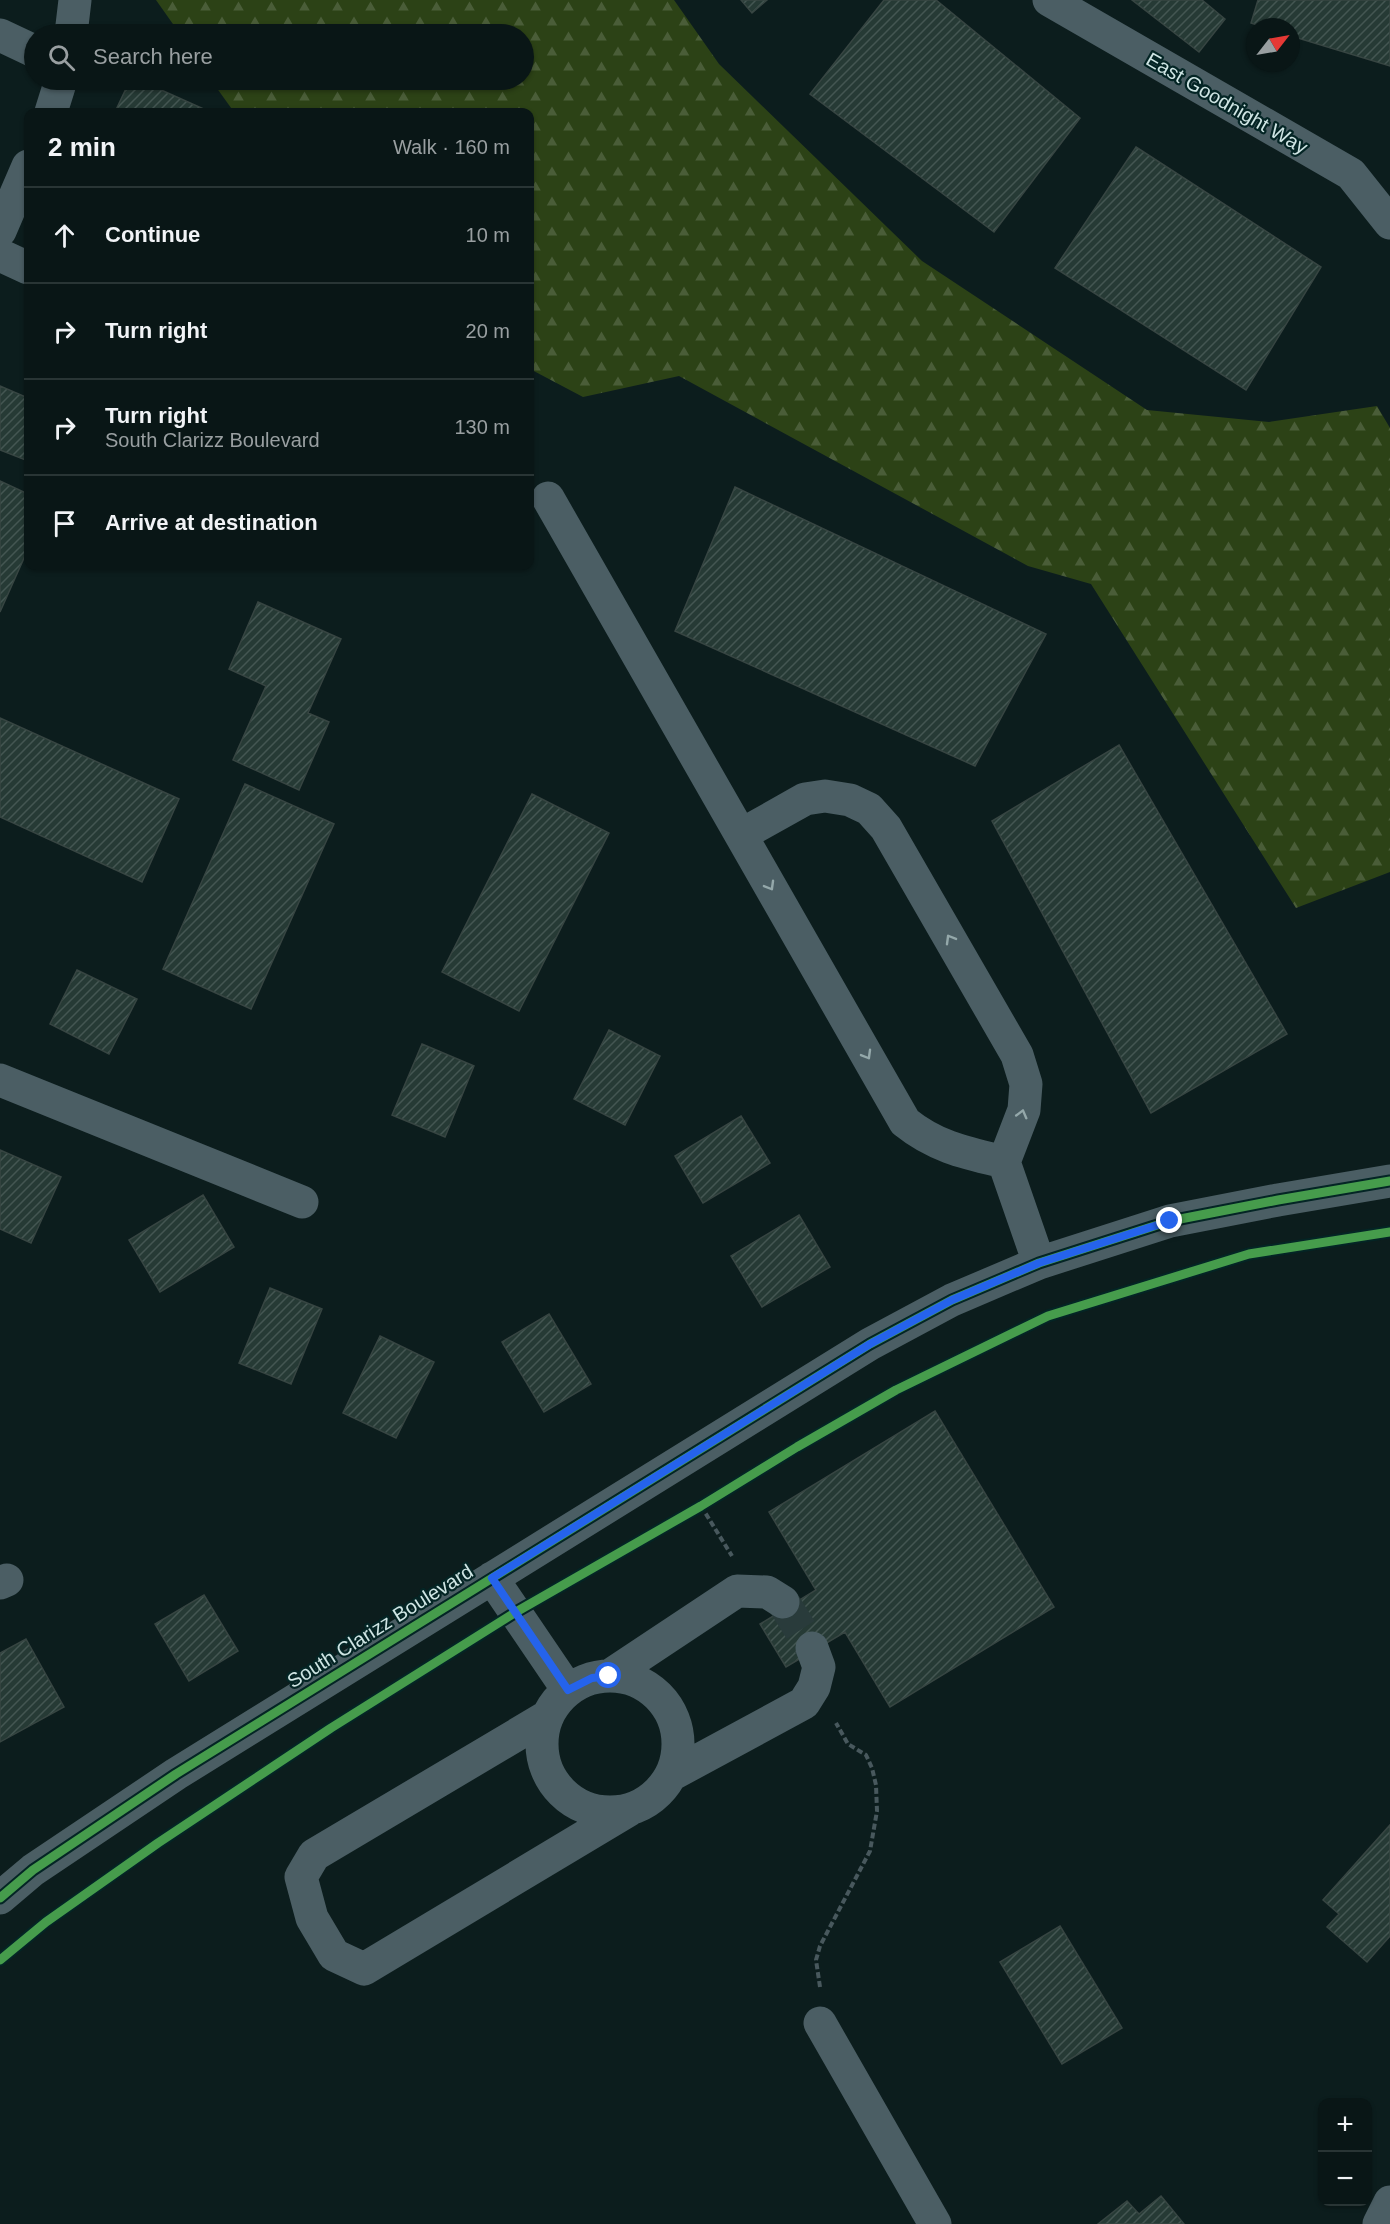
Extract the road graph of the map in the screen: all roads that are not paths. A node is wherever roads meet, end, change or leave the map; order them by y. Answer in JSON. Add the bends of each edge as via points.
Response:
{"nodes":[{"id":1,"x":75,"y":0,"type":"edge"},
{"id":2,"x":1048,"y":0,"type":"edge"},
{"id":3,"x":72,"y":24,"type":"edge"},
{"id":4,"x":0,"y":35,"type":"edge"},
{"id":5,"x":24,"y":46,"type":"edge"},
{"id":6,"x":58,"y":90,"type":"edge"},
{"id":7,"x":52,"y":108,"type":"edge"},
{"id":8,"x":24,"y":175,"type":"edge"},
{"id":9,"x":1390,"y":223,"type":"edge"},
{"id":10,"x":0,"y":231,"type":"edge"},
{"id":11,"x":0,"y":255,"type":"edge"},
{"id":12,"x":24,"y":265,"type":"edge"},
{"id":13,"x":548,"y":498,"type":"dead end"},
{"id":14,"x":741,"y":835,"type":"junction"},
{"id":15,"x":0,"y":1080,"type":"edge"},
{"id":16,"x":1004,"y":1162,"type":"junction"},
{"id":17,"x":1390,"y":1180,"type":"edge"},
{"id":18,"x":302,"y":1202,"type":"dead end"},
{"id":19,"x":1039,"y":1263,"type":"junction"},
{"id":20,"x":492,"y":1578,"type":"junction"},
{"id":21,"x":783,"y":1602,"type":"tunnel mouth"},
{"id":22,"x":812,"y":1648,"type":"tunnel mouth"},
{"id":23,"x":609,"y":1676,"type":"junction"},
{"id":24,"x":558,"y":1703,"type":"junction"},
{"id":25,"x":671,"y":1775,"type":"junction"},
{"id":26,"x":629,"y":1810,"type":"junction"},
{"id":27,"x":0,"y":1898,"type":"edge"},
{"id":28,"x":820,"y":2023,"type":"road end"},
{"id":29,"x":1390,"y":2202,"type":"edge"},
{"id":30,"x":935,"y":2224,"type":"edge"},
{"id":31,"x":1379,"y":2224,"type":"edge"}],
"edges":[{"from":1,"to":3,"type":"street"},
{"from":2,"to":9,"type":"street","name":"East Goodnight Way","via":[[1351,174]]},
{"from":4,"to":5,"type":"street"},
{"from":6,"to":7,"type":"street"},
{"from":8,"to":10,"type":"street"},
{"from":11,"to":12,"type":"street"},
{"from":13,"to":14,"type":"street"},
{"from":14,"to":16,"type":"street","one_way":true,"via":[[905,1122],[947,1148]]},
{"from":16,"to":14,"type":"street","one_way":true,"via":[[1024,1110],[1026,1084],[1017,1055],[886,828],[869,810],[850,800],[825,796],[805,799]]},
{"from":15,"to":18,"type":"street"},
{"from":16,"to":19,"type":"street"},
{"from":17,"to":19,"type":"street","name":"South Clarizz Boulevard","via":[[1170,1221]]},
{"from":19,"to":20,"type":"street","name":"South Clarizz Boulevard","via":[[952,1300],[870,1344]]},
{"from":20,"to":24,"type":"street"},
{"from":20,"to":27,"type":"street","name":"South Clarizz Boulevard","via":[[176,1774],[33,1870]]},
{"from":21,"to":23,"type":"street","via":[[767,1592],[737,1591]]},
{"from":22,"to":25,"type":"street","via":[[819,1667],[814,1687],[804,1703]]},
{"from":23,"to":24,"type":"street","via":[[592,1678]]},
{"from":23,"to":25,"type":"street","via":[[632,1680],[652,1690],[668,1708],[677,1730],[678,1753]]},
{"from":24,"to":26,"type":"street","via":[[542,1737],[544,1761],[553,1781],[568,1798],[588,1809]]},
{"from":24,"to":26,"type":"street","via":[[314,1855],[301,1877],[312,1918],[334,1955],[364,1969]]},
{"from":25,"to":26,"type":"street","via":[[661,1791]]},
{"from":28,"to":30,"type":"street"},
{"from":29,"to":31,"type":"street"}]}
